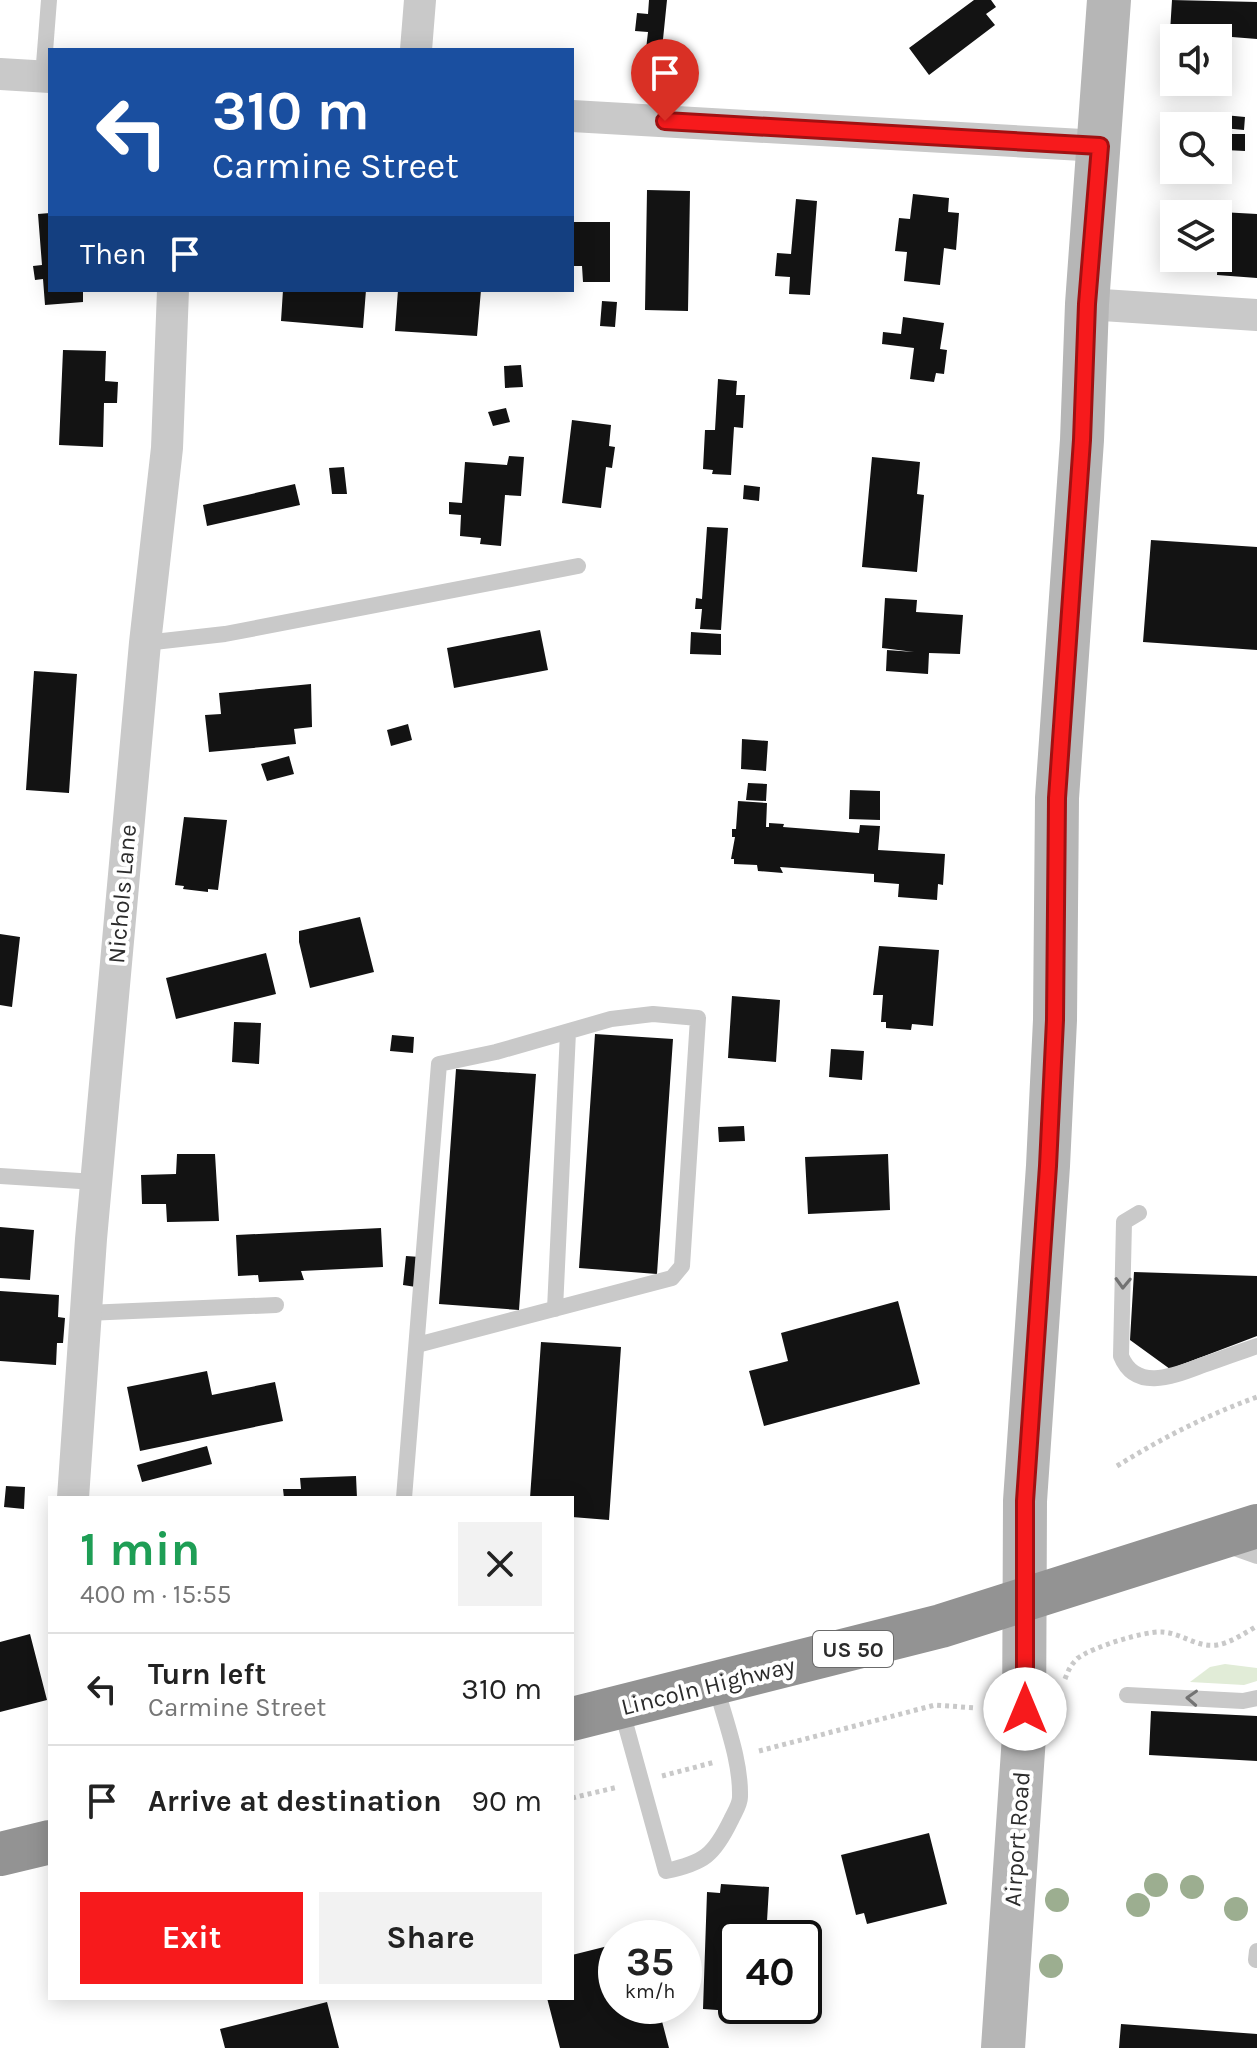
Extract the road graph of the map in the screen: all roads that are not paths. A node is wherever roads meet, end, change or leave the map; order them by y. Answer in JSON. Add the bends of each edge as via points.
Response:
{"nodes":[{"id":1,"x":49,"y":0,"type":"edge"},
{"id":2,"x":420,"y":0,"type":"edge"},
{"id":3,"x":1109,"y":0,"type":"edge"},
{"id":4,"x":416,"y":48,"type":"edge"},
{"id":5,"x":0,"y":74,"type":"edge"},
{"id":6,"x":46,"y":77,"type":"edge"},
{"id":7,"x":574,"y":116,"type":"edge"},
{"id":8,"x":1100,"y":146,"type":"junction"},
{"id":9,"x":173,"y":292,"type":"edge"},
{"id":10,"x":1087,"y":304,"type":"junction"},
{"id":11,"x":1257,"y":315,"type":"edge"},
{"id":12,"x":578,"y":566,"type":"dead end"},
{"id":13,"x":145,"y":643,"type":"junction"},
{"id":14,"x":568,"y":1032,"type":"junction"},
{"id":15,"x":0,"y":1176,"type":"edge"},
{"id":16,"x":96,"y":1182,"type":"junction"},
{"id":17,"x":1139,"y":1213,"type":"dead end"},
{"id":18,"x":276,"y":1305,"type":"dead end"},
{"id":19,"x":555,"y":1309,"type":"junction"},
{"id":20,"x":86,"y":1313,"type":"junction"},
{"id":21,"x":417,"y":1345,"type":"junction"},
{"id":22,"x":1257,"y":1346,"type":"edge"},
{"id":23,"x":73,"y":1496,"type":"edge"},
{"id":24,"x":404,"y":1496,"type":"edge"},
{"id":25,"x":1257,"y":1526,"type":"edge"},
{"id":26,"x":1214,"y":1540,"type":"junction"},
{"id":27,"x":1257,"y":1556,"type":"edge"},
{"id":28,"x":1024,"y":1601,"type":"junction"},
{"id":29,"x":715,"y":1685,"type":"junction"},
{"id":30,"x":1127,"y":1695,"type":"dead end"},
{"id":31,"x":1257,"y":1698,"type":"edge"},
{"id":32,"x":621,"y":1708,"type":"junction"},
{"id":33,"x":574,"y":1719,"type":"edge"},
{"id":34,"x":48,"y":1842,"type":"edge"},
{"id":35,"x":0,"y":1854,"type":"edge"},
{"id":36,"x":1003,"y":2048,"type":"edge"}],
"edges":[{"from":1,"to":6,"type":"lane"},
{"from":2,"to":4,"type":"street"},
{"from":3,"to":8,"type":"street","name":"Airport Road"},
{"from":5,"to":6,"type":"street"},
{"from":7,"to":8,"type":"street"},
{"from":8,"to":10,"type":"street","name":"Airport Road"},
{"from":9,"to":13,"type":"street","name":"Nichols Lane","via":[[167,448]]},
{"from":10,"to":11,"type":"street"},
{"from":10,"to":28,"type":"street","name":"Airport Road","via":[[1057,798],[1055,1020],[1025,1501]]},
{"from":12,"to":13,"type":"lane","via":[[225,634]]},
{"from":13,"to":16,"type":"street","name":"Nichols Lane"},
{"from":14,"to":19,"type":"lane"},
{"from":14,"to":19,"type":"lane","via":[[653,1014],[698,1018],[682,1266],[672,1278]]},
{"from":14,"to":21,"type":"lane","via":[[439,1064]]},
{"from":15,"to":16,"type":"lane"},
{"from":16,"to":20,"type":"street","name":"Nichols Lane"},
{"from":17,"to":22,"type":"lane","one_way":true,"via":[[1124,1222],[1124,1364],[1143,1378],[1167,1378]]},
{"from":18,"to":20,"type":"lane"},
{"from":19,"to":21,"type":"lane"},
{"from":20,"to":23,"type":"street","name":"Nichols Lane"},
{"from":21,"to":24,"type":"lane"},
{"from":25,"to":26,"type":"highway","name":"Lincoln Highway","number":"US 50"},
{"from":26,"to":27,"type":"lane"},
{"from":26,"to":28,"type":"highway","name":"Lincoln Highway","number":"US 50"},
{"from":28,"to":29,"type":"highway","name":"Lincoln Highway","number":"US 50"},
{"from":28,"to":36,"type":"street","name":"Airport Road","via":[[1024,1736]]},
{"from":29,"to":32,"type":"highway","name":"Lincoln Highway","number":"US 50"},
{"from":29,"to":32,"type":"lane","via":[[741,1800],[719,1844],[706,1858],[686,1867],[666,1871]]},
{"from":31,"to":30,"type":"lane","one_way":true},
{"from":32,"to":33,"type":"highway","name":"Lincoln Highway","number":"US 50"},
{"from":34,"to":35,"type":"highway"}]}
